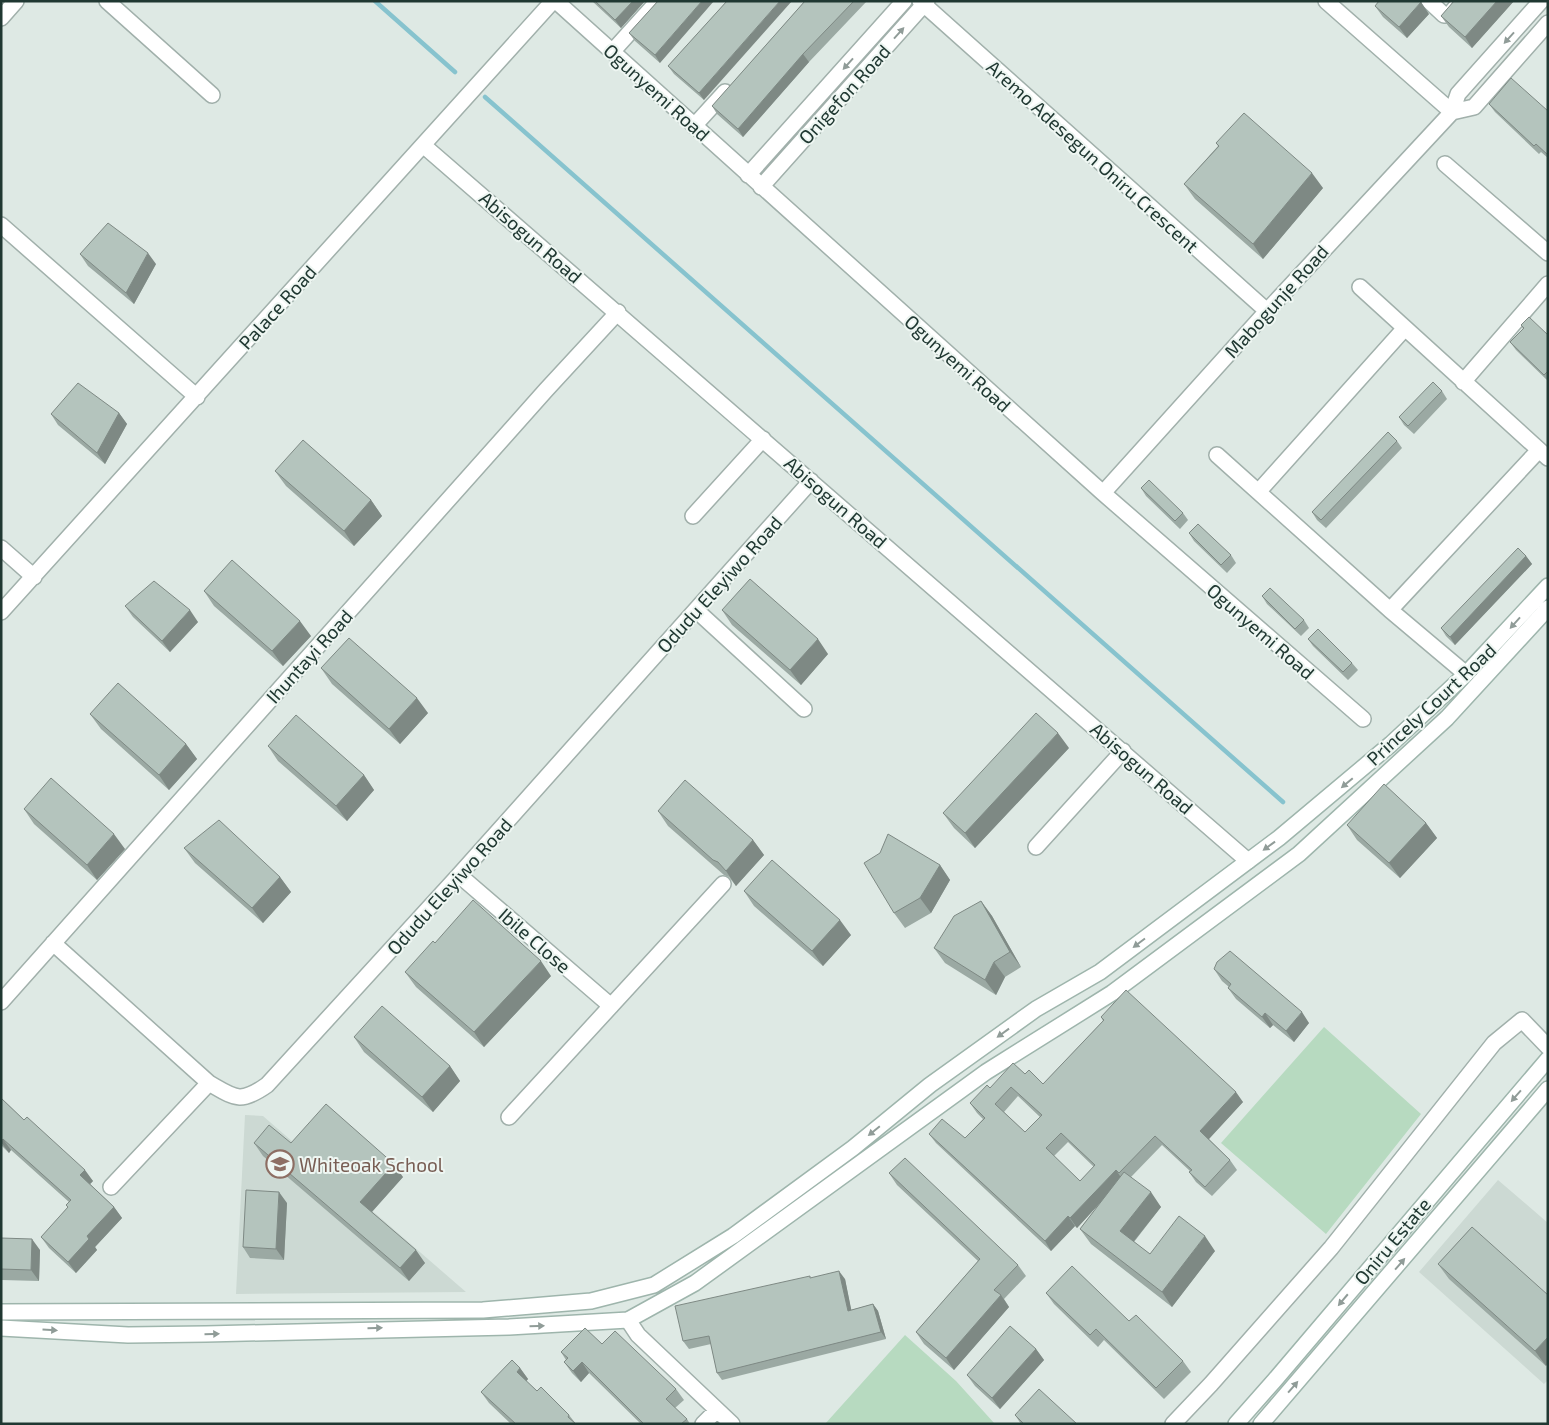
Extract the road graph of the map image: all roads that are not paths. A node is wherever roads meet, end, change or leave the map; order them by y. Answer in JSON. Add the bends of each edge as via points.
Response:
{"nodes":[{"id":1,"x":16,"y":1,"type":"edge"},
{"id":2,"x":107,"y":1,"type":"edge"},
{"id":3,"x":555,"y":1,"type":"edge"},
{"id":4,"x":658,"y":1,"type":"edge"},
{"id":5,"x":904,"y":1,"type":"edge"},
{"id":6,"x":1326,"y":1,"type":"edge"},
{"id":7,"x":1429,"y":1,"type":"edge"},
{"id":8,"x":1461,"y":1,"type":"edge"},
{"id":9,"x":1541,"y":1,"type":"edge"},
{"id":10,"x":924,"y":2,"type":"edge"},
{"id":11,"x":1,"y":18,"type":"edge"},
{"id":12,"x":1548,"y":23,"type":"edge"},
{"id":13,"x":612,"y":52,"type":"junction"},
{"id":14,"x":733,"y":82,"type":"edge"},
{"id":15,"x":212,"y":95,"type":"dead end"},
{"id":16,"x":1452,"y":112,"type":"junction"},
{"id":17,"x":694,"y":126,"type":"junction"},
{"id":18,"x":423,"y":145,"type":"junction"},
{"id":19,"x":1445,"y":164,"type":"dead end"},
{"id":20,"x":748,"y":174,"type":"junction"},
{"id":21,"x":761,"y":186,"type":"junction"},
{"id":22,"x":1,"y":225,"type":"edge"},
{"id":23,"x":1548,"y":253,"type":"edge"},
{"id":24,"x":1548,"y":284,"type":"edge"},
{"id":25,"x":1360,"y":287,"type":"dead end"},
{"id":26,"x":1267,"y":311,"type":"junction"},
{"id":27,"x":618,"y":312,"type":"junction"},
{"id":28,"x":1405,"y":328,"type":"junction"},
{"id":29,"x":1463,"y":382,"type":"junction"},
{"id":30,"x":196,"y":397,"type":"junction"},
{"id":31,"x":763,"y":439,"type":"junction"},
{"id":32,"x":1543,"y":454,"type":"edge"},
{"id":33,"x":1217,"y":455,"type":"dead end"},
{"id":34,"x":811,"y":481,"type":"junction"},
{"id":35,"x":1259,"y":491,"type":"junction"},
{"id":36,"x":1103,"y":494,"type":"junction"},
{"id":37,"x":693,"y":516,"type":"dead end"},
{"id":38,"x":1,"y":548,"type":"edge"},
{"id":39,"x":34,"y":577,"type":"junction"},
{"id":40,"x":1548,"y":586,"type":"edge"},
{"id":41,"x":1548,"y":608,"type":"edge"},
{"id":42,"x":696,"y":610,"type":"junction"},
{"id":43,"x":1390,"y":610,"type":"junction"},
{"id":44,"x":1,"y":612,"type":"edge"},
{"id":45,"x":1466,"y":674,"type":"junction"},
{"id":46,"x":804,"y":709,"type":"dead end"},
{"id":47,"x":1363,"y":720,"type":"dead end"},
{"id":48,"x":1123,"y":751,"type":"junction"},
{"id":49,"x":1036,"y":847,"type":"dead end"},
{"id":50,"x":1248,"y":861,"type":"junction"},
{"id":51,"x":459,"y":875,"type":"junction"},
{"id":52,"x":723,"y":884,"type":"edge"},
{"id":53,"x":54,"y":943,"type":"junction"},
{"id":54,"x":1100,"y":972,"type":"junction"},
{"id":55,"x":1112,"y":993,"type":"junction"},
{"id":56,"x":1,"y":1002,"type":"edge"},
{"id":57,"x":611,"y":1006,"type":"junction"},
{"id":58,"x":1548,"y":1047,"type":"edge"},
{"id":59,"x":1548,"y":1059,"type":"edge"},
{"id":60,"x":209,"y":1082,"type":"junction"},
{"id":61,"x":1548,"y":1089,"type":"edge"},
{"id":62,"x":509,"y":1117,"type":"dead end"},
{"id":63,"x":110,"y":1187,"type":"dead end"},
{"id":64,"x":1,"y":1312,"type":"edge"},
{"id":65,"x":128,"y":1313,"type":"junction"},
{"id":66,"x":628,"y":1320,"type":"junction"},
{"id":67,"x":1,"y":1328,"type":"edge"},
{"id":68,"x":128,"y":1335,"type":"junction"},
{"id":69,"x":717,"y":1410,"type":"junction"},
{"id":70,"x":703,"y":1424,"type":"edge"},
{"id":71,"x":732,"y":1424,"type":"edge"},
{"id":72,"x":1173,"y":1424,"type":"edge"},
{"id":73,"x":1236,"y":1424,"type":"edge"},
{"id":74,"x":1261,"y":1424,"type":"edge"}],
"edges":[{"from":1,"to":11,"type":"street"},
{"from":2,"to":15,"type":"street"},
{"from":3,"to":13,"type":"street","name":"Ogunyemi Road"},
{"from":3,"to":18,"type":"street","name":"Palace Road"},
{"from":4,"to":13,"type":"street"},
{"from":5,"to":20,"type":"street","name":"Onigefon Road","one_way":true},
{"from":6,"to":16,"type":"street"},
{"from":7,"to":8,"type":"street","via":[[1444,14],[1450,14]]},
{"from":9,"to":16,"type":"street","name":"Mabogunje Road","one_way":true,"via":[[1458,94]]},
{"from":21,"to":10,"type":"street","name":"Onigefon Road","one_way":true},
{"from":10,"to":26,"type":"street","name":"Aremo Adesegun Oniru Crescent"},
{"from":12,"to":16,"type":"street","name":"Mabogunje Road","via":[[1474,106]]},
{"from":13,"to":17,"type":"street","name":"Ogunyemi Road"},
{"from":14,"to":17,"type":"street"},
{"from":16,"to":26,"type":"street","name":"Mabogunje Road"},
{"from":17,"to":20,"type":"street","name":"Ogunyemi Road"},
{"from":18,"to":27,"type":"street","name":"Abisogun Road"},
{"from":18,"to":30,"type":"street","name":"Palace Road"},
{"from":19,"to":23,"type":"street"},
{"from":20,"to":21,"type":"street","name":"Ogunyemi Road"},
{"from":21,"to":36,"type":"street","name":"Ogunyemi Road"},
{"from":22,"to":30,"type":"street"},
{"from":24,"to":29,"type":"street"},
{"from":25,"to":28,"type":"street"},
{"from":26,"to":36,"type":"street","name":"Mabogunje Road"},
{"from":27,"to":31,"type":"street","name":"Abisogun Road"},
{"from":27,"to":53,"type":"street","name":"Ihuntayi Road"},
{"from":28,"to":29,"type":"street"},
{"from":28,"to":35,"type":"street"},
{"from":29,"to":32,"type":"street"},
{"from":30,"to":39,"type":"street","name":"Palace Road"},
{"from":31,"to":34,"type":"street","name":"Abisogun Road"},
{"from":31,"to":37,"type":"street"},
{"from":32,"to":43,"type":"street"},
{"from":33,"to":35,"type":"street"},
{"from":34,"to":42,"type":"street","name":"Odudu Eleyiwo Road"},
{"from":34,"to":48,"type":"street","name":"Abisogun Road"},
{"from":35,"to":43,"type":"street"},
{"from":36,"to":47,"type":"street","name":"Ogunyemi Road"},
{"from":38,"to":39,"type":"street"},
{"from":39,"to":44,"type":"street","name":"Palace Road"},
{"from":40,"to":45,"type":"street","name":"Princely Court Road","one_way":true},
{"from":41,"to":55,"type":"street","via":[[1447,718],[1299,854]]},
{"from":42,"to":46,"type":"street"},
{"from":42,"to":51,"type":"street","name":"Odudu Eleyiwo Road"},
{"from":43,"to":45,"type":"street"},
{"from":45,"to":50,"type":"street","name":"Princely Court Road","one_way":true,"via":[[1391,744]]},
{"from":48,"to":49,"type":"street"},
{"from":48,"to":50,"type":"street","name":"Abisogun Road"},
{"from":50,"to":54,"type":"street","name":"Princely Court Road","one_way":true},
{"from":51,"to":57,"type":"street","name":"Ibile Close"},
{"from":51,"to":60,"type":"street","name":"Odudu Eleyiwo Road","via":[[267,1085],[251,1096],[233,1097]]},
{"from":52,"to":57,"type":"street"},
{"from":53,"to":56,"type":"street","name":"Ihuntayi Road"},
{"from":53,"to":60,"type":"street","name":"Odudu Eleyiwo Road"},
{"from":54,"to":55,"type":"street"},
{"from":54,"to":65,"type":"street","name":"Princely Court Road","one_way":true,"via":[[1036,1009],[930,1085],[853,1148],[733,1236],[654,1285],[591,1301],[502,1309]]},
{"from":55,"to":66,"type":"street","via":[[986,1072],[695,1283]]},
{"from":57,"to":62,"type":"street"},
{"from":58,"to":72,"type":"street","via":[[1522,1020],[1494,1043],[1331,1248]]},
{"from":59,"to":73,"type":"street","name":"Oniru Estate","one_way":true},
{"from":60,"to":63,"type":"street"},
{"from":74,"to":61,"type":"street","name":"Oniru Estate","one_way":true},
{"from":64,"to":65,"type":"street","name":"Princely Court Road"},
{"from":65,"to":68,"type":"street"},
{"from":68,"to":66,"type":"street","one_way":true,"via":[[509,1327]]},
{"from":66,"to":69,"type":"street","via":[[638,1335]]},
{"from":67,"to":68,"type":"street","one_way":true},
{"from":69,"to":70,"type":"street"},
{"from":69,"to":71,"type":"street"}]}
